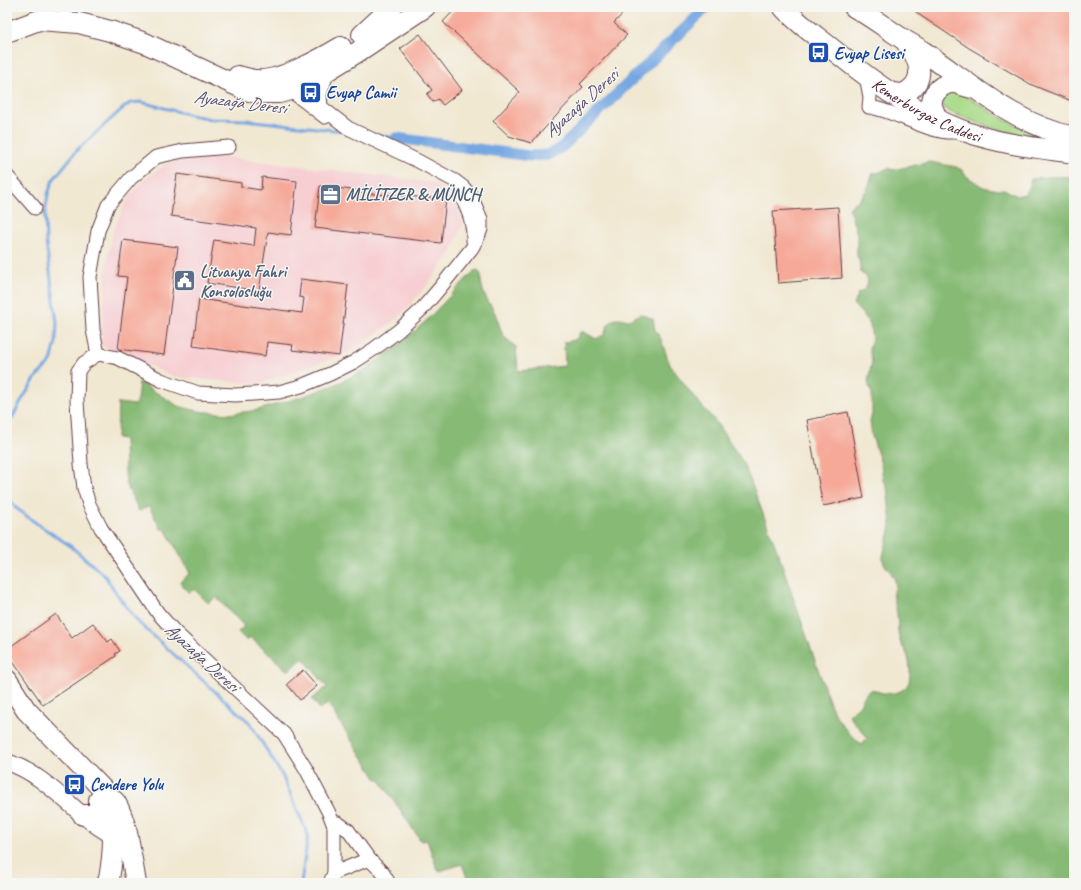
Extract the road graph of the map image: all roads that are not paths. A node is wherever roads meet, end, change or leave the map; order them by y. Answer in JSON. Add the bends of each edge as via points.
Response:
{"nodes":[{"id":1,"x":392,"y":7,"type":"edge"},
{"id":2,"x":783,"y":7,"type":"edge"},
{"id":3,"x":854,"y":7,"type":"edge"},
{"id":4,"x":419,"y":8,"type":"edge"},
{"id":5,"x":7,"y":19,"type":"edge"},
{"id":6,"x":7,"y":32,"type":"edge"},
{"id":7,"x":362,"y":35,"type":"junction"},
{"id":8,"x":903,"y":39,"type":"junction"},
{"id":9,"x":328,"y":71,"type":"junction"},
{"id":10,"x":866,"y":76,"type":"junction"},
{"id":11,"x":976,"y":89,"type":"junction"},
{"id":12,"x":290,"y":90,"type":"junction"},
{"id":13,"x":889,"y":92,"type":"junction"},
{"id":14,"x":332,"y":119,"type":"junction"},
{"id":15,"x":938,"y":120,"type":"junction"},
{"id":16,"x":965,"y":131,"type":"junction"},
{"id":17,"x":1074,"y":137,"type":"edge"},
{"id":18,"x":229,"y":147,"type":"dead end"},
{"id":19,"x":1074,"y":153,"type":"edge"},
{"id":20,"x":7,"y":176,"type":"edge"},
{"id":21,"x":35,"y":208,"type":"dead end"},
{"id":22,"x":98,"y":354,"type":"junction"},
{"id":23,"x":7,"y":680,"type":"edge"},
{"id":24,"x":7,"y":699,"type":"edge"},
{"id":25,"x":7,"y":762,"type":"edge"},
{"id":26,"x":99,"y":800,"type":"junction"},
{"id":27,"x":83,"y":815,"type":"junction"},
{"id":28,"x":333,"y":823,"type":"junction"},
{"id":29,"x":120,"y":839,"type":"junction"},
{"id":30,"x":369,"y":859,"type":"junction"},
{"id":31,"x":112,"y":864,"type":"junction"},
{"id":32,"x":332,"y":878,"type":"edge"},
{"id":33,"x":107,"y":883,"type":"edge"},
{"id":34,"x":136,"y":883,"type":"edge"},
{"id":35,"x":389,"y":883,"type":"edge"}],
"edges":[{"from":1,"to":7,"type":"main road"},
{"from":2,"to":10,"type":"main road","name":"Kemerburgaz Caddesi"},
{"from":3,"to":8,"type":"main road"},
{"from":4,"to":7,"type":"main road"},
{"from":4,"to":9,"type":"main road"},
{"from":5,"to":7,"type":"main road","via":[[26,12],[60,10],[102,17],[143,28],[235,76],[257,80],[280,76],[315,62]]},
{"from":6,"to":12,"type":"main road","via":[[39,20],[79,23],[146,43],[246,90],[256,93],[279,93]]},
{"from":8,"to":11,"type":"main road"},
{"from":8,"to":13,"type":"main road","via":[[913,53],[920,72],[917,83],[910,90],[902,94]]},
{"from":9,"to":12,"type":"main road"},
{"from":9,"to":14,"type":"street","via":[[320,100],[321,107]]},
{"from":10,"to":13,"type":"main road","name":"Kemerburgaz Caddesi"},
{"from":10,"to":16,"type":"street","via":[[870,96],[869,107],[891,112],[937,131]]},
{"from":11,"to":15,"type":"main road","via":[[954,83],[945,84],[938,89],[932,105]]},
{"from":11,"to":17,"type":"main road","via":[[1019,116]]},
{"from":12,"to":14,"type":"street"},
{"from":13,"to":15,"type":"main road","name":"Kemerburgaz Caddesi"},
{"from":14,"to":22,"type":"street","via":[[348,134],[381,146],[445,180],[460,194],[467,208],[473,229],[472,248],[439,289],[398,331],[354,362],[330,374],[279,392],[253,394],[198,393],[161,380],[118,358]]},
{"from":15,"to":16,"type":"main road","name":"Kemerburgaz Caddesi"},
{"from":16,"to":19,"type":"main road","name":"Kemerburgaz Caddesi","via":[[1000,141]]},
{"from":18,"to":22,"type":"street","via":[[183,151],[156,157],[131,178],[108,205],[98,231],[90,277],[93,330]]},
{"from":20,"to":21,"type":"street"},
{"from":22,"to":28,"type":"street","via":[[84,362],[78,371],[77,401],[84,488],[98,522],[158,613],[284,734],[306,769]]},
{"from":23,"to":29,"type":"main road","via":[[26,710],[116,803],[122,814]]},
{"from":24,"to":26,"type":"main road","via":[[18,716]]},
{"from":25,"to":27,"type":"street","via":[[28,772]]},
{"from":26,"to":27,"type":"main road","via":[[100,811],[96,815]]},
{"from":26,"to":29,"type":"main road"},
{"from":27,"to":29,"type":"street","via":[[102,830]]},
{"from":27,"to":31,"type":"street","via":[[104,842]]},
{"from":28,"to":30,"type":"street","via":[[338,823],[348,830]]},
{"from":28,"to":32,"type":"street"},
{"from":29,"to":31,"type":"main road","via":[[113,854]]},
{"from":29,"to":34,"type":"main road"},
{"from":30,"to":32,"type":"street"},
{"from":30,"to":35,"type":"street"},
{"from":31,"to":33,"type":"main road"}]}
